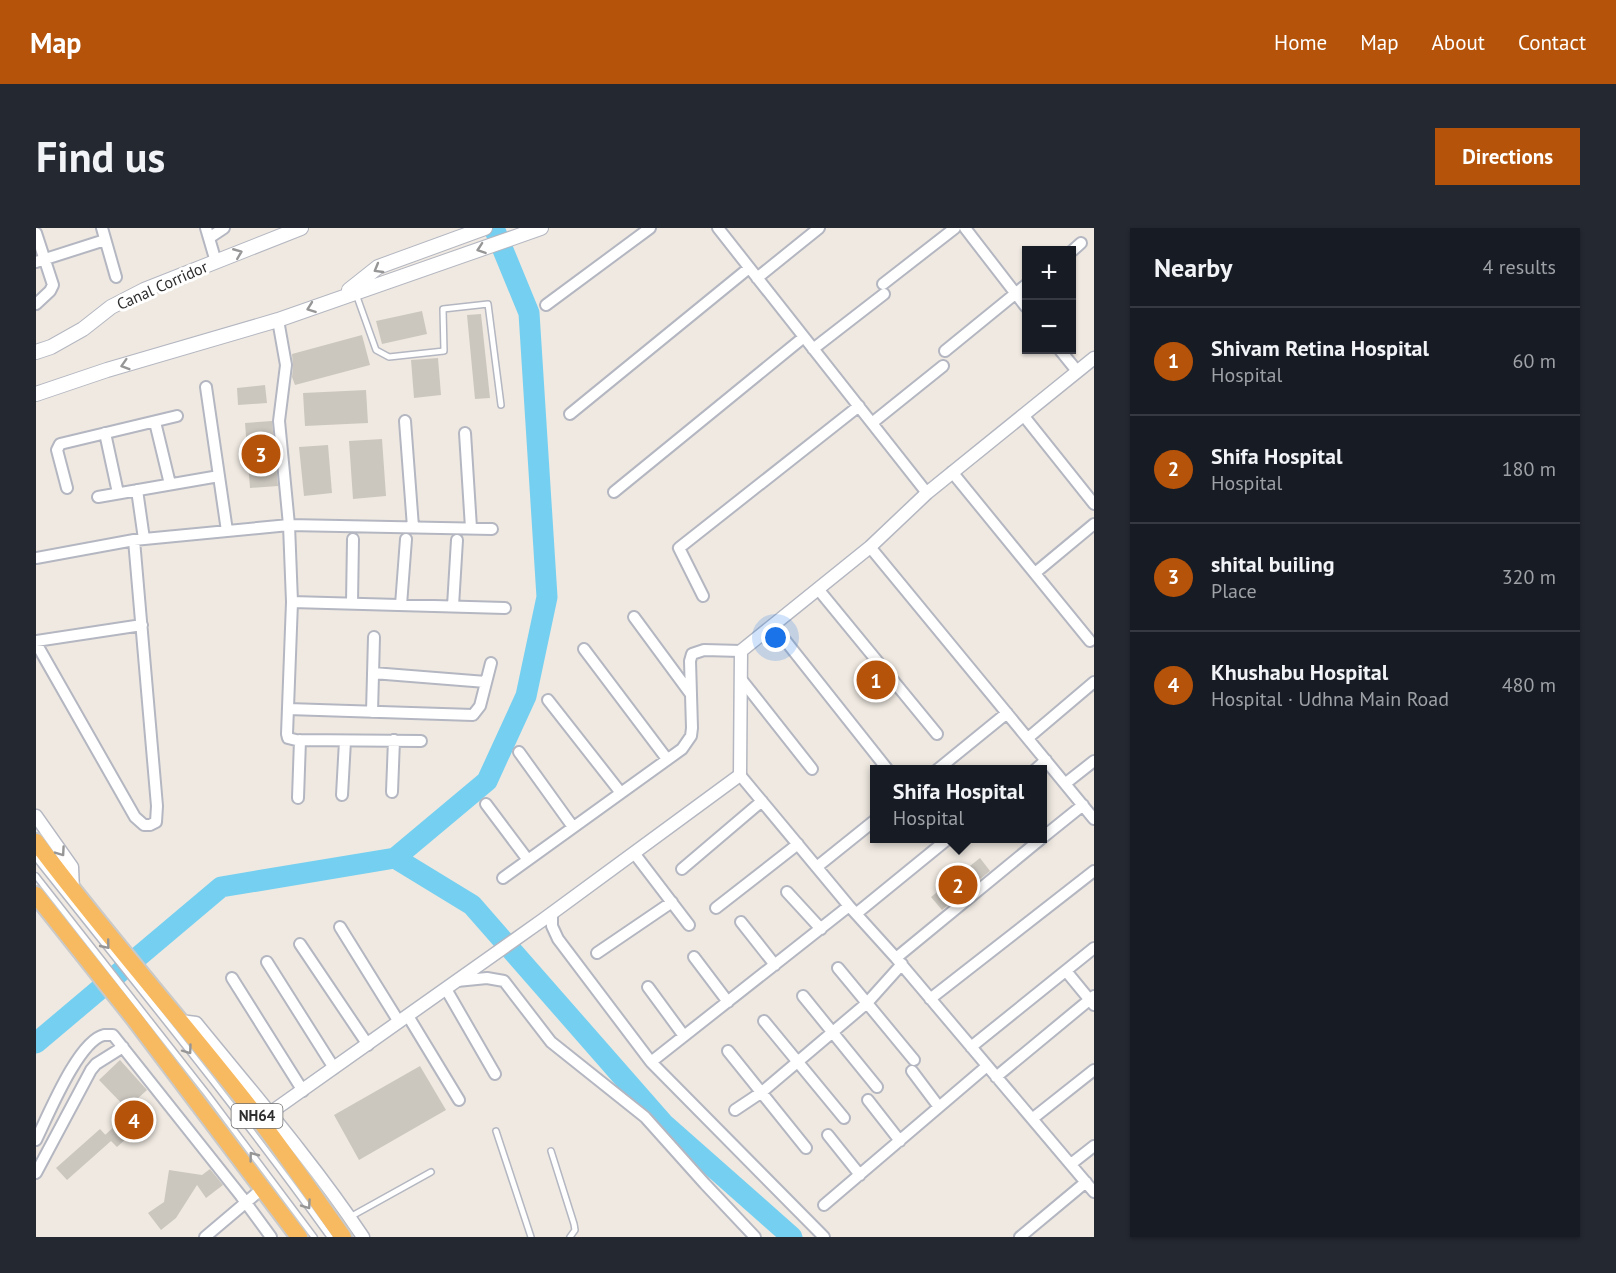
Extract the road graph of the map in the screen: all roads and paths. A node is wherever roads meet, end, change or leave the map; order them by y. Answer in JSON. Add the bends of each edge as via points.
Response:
{"nodes":[{"id":1,"x":41,"y":228,"type":"edge"},
{"id":2,"x":102,"y":228,"type":"edge"},
{"id":3,"x":224,"y":228,"type":"edge"},
{"id":4,"x":485,"y":228,"type":"edge"},
{"id":5,"x":650,"y":228,"type":"edge"},
{"id":6,"x":718,"y":228,"type":"edge"},
{"id":7,"x":819,"y":228,"type":"edge"},
{"id":8,"x":955,"y":228,"type":"edge"},
{"id":9,"x":965,"y":228,"type":"edge"},
{"id":10,"x":298,"y":229,"type":"edge"},
{"id":11,"x":539,"y":229,"type":"edge"},
{"id":12,"x":36,"y":231,"type":"edge"},
{"id":13,"x":279,"y":232,"type":"edge"},
{"id":14,"x":207,"y":233,"type":"edge"},
{"id":15,"x":105,"y":240,"type":"junction"},
{"id":16,"x":1082,"y":243,"type":"dead end"},
{"id":17,"x":1076,"y":247,"type":"edge"},
{"id":18,"x":41,"y":261,"type":"edge"},
{"id":19,"x":216,"y":262,"type":"junction"},
{"id":20,"x":749,"y":267,"type":"junction"},
{"id":21,"x":116,"y":277,"type":"dead end"},
{"id":22,"x":758,"y":278,"type":"junction"},
{"id":23,"x":1022,"y":288,"type":"edge"},
{"id":24,"x":356,"y":292,"type":"junction"},
{"id":25,"x":1016,"y":293,"type":"junction"},
{"id":26,"x":341,"y":297,"type":"junction"},
{"id":27,"x":1022,"y":301,"type":"edge"},
{"id":28,"x":36,"y":304,"type":"edge"},
{"id":29,"x":546,"y":305,"type":"dead end"},
{"id":30,"x":278,"y":320,"type":"junction"},
{"id":31,"x":804,"y":337,"type":"junction"},
{"id":32,"x":37,"y":348,"type":"edge"},
{"id":33,"x":813,"y":349,"type":"junction"},
{"id":34,"x":945,"y":351,"type":"dead end"},
{"id":35,"x":1067,"y":354,"type":"edge"},
{"id":36,"x":943,"y":366,"type":"dead end"},
{"id":37,"x":1088,"y":366,"type":"edge"},
{"id":38,"x":206,"y":387,"type":"dead end"},
{"id":39,"x":36,"y":394,"type":"edge"},
{"id":40,"x":501,"y":405,"type":"dead end"},
{"id":41,"x":859,"y":406,"type":"junction"},
{"id":42,"x":570,"y":414,"type":"dead end"},
{"id":43,"x":1023,"y":415,"type":"junction"},
{"id":44,"x":177,"y":416,"type":"dead end"},
{"id":45,"x":405,"y":421,"type":"dead end"},
{"id":46,"x":154,"y":422,"type":"junction"},
{"id":47,"x":872,"y":423,"type":"junction"},
{"id":48,"x":105,"y":433,"type":"junction"},
{"id":49,"x":465,"y":433,"type":"dead end"},
{"id":50,"x":952,"y":472,"type":"junction"},
{"id":51,"x":219,"y":476,"type":"junction"},
{"id":52,"x":170,"y":484,"type":"junction"},
{"id":53,"x":67,"y":488,"type":"dead end"},
{"id":54,"x":137,"y":490,"type":"junction"},
{"id":55,"x":614,"y":492,"type":"dead end"},
{"id":56,"x":118,"y":493,"type":"junction"},
{"id":57,"x":927,"y":493,"type":"junction"},
{"id":58,"x":98,"y":497,"type":"dead end"},
{"id":59,"x":1094,"y":504,"type":"edge"},
{"id":60,"x":1094,"y":524,"type":"edge"},
{"id":61,"x":289,"y":525,"type":"junction"},
{"id":62,"x":413,"y":527,"type":"junction"},
{"id":63,"x":471,"y":528,"type":"junction"},
{"id":64,"x":492,"y":529,"type":"dead end"},
{"id":65,"x":227,"y":531,"type":"junction"},
{"id":66,"x":354,"y":539,"type":"dead end"},
{"id":67,"x":406,"y":539,"type":"dead end"},
{"id":68,"x":139,"y":540,"type":"junction"},
{"id":69,"x":457,"y":540,"type":"dead end"},
{"id":70,"x":870,"y":547,"type":"junction"},
{"id":71,"x":36,"y":558,"type":"edge"},
{"id":72,"x":1035,"y":573,"type":"junction"},
{"id":73,"x":818,"y":589,"type":"junction"},
{"id":74,"x":704,"y":596,"type":"dead end"},
{"id":75,"x":292,"y":602,"type":"junction"},
{"id":76,"x":352,"y":603,"type":"junction"},
{"id":77,"x":401,"y":605,"type":"junction"},
{"id":78,"x":453,"y":606,"type":"junction"},
{"id":79,"x":505,"y":608,"type":"dead end"},
{"id":80,"x":634,"y":617,"type":"dead end"},
{"id":81,"x":141,"y":625,"type":"junction"},
{"id":82,"x":773,"y":625,"type":"junction"},
{"id":83,"x":374,"y":637,"type":"dead end"},
{"id":84,"x":36,"y":642,"type":"edge"},
{"id":85,"x":1090,"y":642,"type":"dead end"},
{"id":86,"x":584,"y":648,"type":"dead end"},
{"id":87,"x":741,"y":651,"type":"junction"},
{"id":88,"x":491,"y":663,"type":"dead end"},
{"id":89,"x":374,"y":673,"type":"junction"},
{"id":90,"x":741,"y":678,"type":"junction"},
{"id":91,"x":486,"y":682,"type":"junction"},
{"id":92,"x":1094,"y":682,"type":"edge"},
{"id":93,"x":690,"y":693,"type":"junction"},
{"id":94,"x":548,"y":700,"type":"dead end"},
{"id":95,"x":288,"y":709,"type":"junction"},
{"id":96,"x":372,"y":712,"type":"junction"},
{"id":97,"x":1007,"y":713,"type":"junction"},
{"id":98,"x":937,"y":734,"type":"dead end"},
{"id":99,"x":1028,"y":738,"type":"junction"},
{"id":100,"x":300,"y":740,"type":"junction"},
{"id":101,"x":394,"y":740,"type":"junction"},
{"id":102,"x":345,"y":741,"type":"junction"},
{"id":103,"x":421,"y":741,"type":"dead end"},
{"id":104,"x":519,"y":752,"type":"dead end"},
{"id":105,"x":667,"y":759,"type":"junction"},
{"id":106,"x":1046,"y":760,"type":"junction"},
{"id":107,"x":1094,"y":761,"type":"edge"},
{"id":108,"x":884,"y":765,"type":"edge"},
{"id":109,"x":943,"y":765,"type":"edge"},
{"id":110,"x":1040,"y":765,"type":"edge"},
{"id":111,"x":812,"y":770,"type":"dead end"},
{"id":112,"x":740,"y":776,"type":"junction"},
{"id":113,"x":1066,"y":783,"type":"junction"},
{"id":114,"x":392,"y":792,"type":"dead end"},
{"id":115,"x":621,"y":793,"type":"junction"},
{"id":116,"x":342,"y":795,"type":"dead end"},
{"id":117,"x":298,"y":798,"type":"dead end"},
{"id":118,"x":762,"y":801,"type":"junction"},
{"id":119,"x":486,"y":804,"type":"dead end"},
{"id":120,"x":1083,"y":805,"type":"junction"},
{"id":121,"x":36,"y":816,"type":"edge"},
{"id":122,"x":1094,"y":819,"type":"edge"},
{"id":123,"x":870,"y":824,"type":"edge"},
{"id":124,"x":573,"y":827,"type":"junction"},
{"id":125,"x":1047,"y":834,"type":"edge"},
{"id":126,"x":36,"y":842,"type":"edge"},
{"id":127,"x":942,"y":843,"type":"edge"},
{"id":128,"x":1036,"y":843,"type":"edge"},
{"id":129,"x":798,"y":844,"type":"junction"},
{"id":130,"x":634,"y":852,"type":"junction"},
{"id":131,"x":36,"y":858,"type":"edge"},
{"id":132,"x":528,"y":860,"type":"junction"},
{"id":133,"x":818,"y":866,"type":"junction"},
{"id":134,"x":682,"y":869,"type":"dead end"},
{"id":135,"x":1094,"y":871,"type":"edge"},
{"id":136,"x":36,"y":876,"type":"edge"},
{"id":137,"x":503,"y":878,"type":"dead end"},
{"id":138,"x":787,"y":892,"type":"dead end"},
{"id":139,"x":36,"y":895,"type":"edge"},
{"id":140,"x":73,"y":896,"type":"junction"},
{"id":141,"x":672,"y":902,"type":"junction"},
{"id":142,"x":716,"y":908,"type":"dead end"},
{"id":143,"x":853,"y":909,"type":"junction"},
{"id":144,"x":49,"y":910,"type":"edge"},
{"id":145,"x":548,"y":916,"type":"junction"},
{"id":146,"x":741,"y":922,"type":"dead end"},
{"id":147,"x":689,"y":925,"type":"dead end"},
{"id":148,"x":340,"y":927,"type":"dead end"},
{"id":149,"x":820,"y":929,"type":"junction"},
{"id":150,"x":300,"y":944,"type":"dead end"},
{"id":151,"x":1094,"y":948,"type":"edge"},
{"id":152,"x":597,"y":953,"type":"dead end"},
{"id":153,"x":694,"y":957,"type":"dead end"},
{"id":154,"x":899,"y":961,"type":"junction"},
{"id":155,"x":267,"y":962,"type":"dead end"},
{"id":156,"x":775,"y":964,"type":"junction"},
{"id":157,"x":838,"y":968,"type":"dead end"},
{"id":158,"x":1066,"y":971,"type":"junction"},
{"id":159,"x":232,"y":978,"type":"dead end"},
{"id":160,"x":456,"y":981,"type":"junction"},
{"id":161,"x":648,"y":987,"type":"dead end"},
{"id":162,"x":446,"y":989,"type":"junction"},
{"id":163,"x":802,"y":996,"type":"dead end"},
{"id":164,"x":930,"y":999,"type":"junction"},
{"id":165,"x":1092,"y":1000,"type":"edge"},
{"id":166,"x":159,"y":1002,"type":"junction"},
{"id":167,"x":728,"y":1002,"type":"junction"},
{"id":168,"x":867,"y":1003,"type":"junction"},
{"id":169,"x":137,"y":1013,"type":"junction"},
{"id":170,"x":403,"y":1019,"type":"junction"},
{"id":171,"x":764,"y":1022,"type":"dead end"},
{"id":172,"x":832,"y":1033,"type":"junction"},
{"id":173,"x":684,"y":1036,"type":"junction"},
{"id":174,"x":368,"y":1045,"type":"junction"},
{"id":175,"x":123,"y":1047,"type":"junction"},
{"id":176,"x":971,"y":1047,"type":"junction"},
{"id":177,"x":728,"y":1051,"type":"dead end"},
{"id":178,"x":651,"y":1062,"type":"junction"},
{"id":179,"x":797,"y":1062,"type":"junction"},
{"id":180,"x":987,"y":1066,"type":"junction"},
{"id":181,"x":334,"y":1068,"type":"junction"},
{"id":182,"x":1094,"y":1070,"type":"edge"},
{"id":183,"x":495,"y":1074,"type":"dead end"},
{"id":184,"x":996,"y":1077,"type":"junction"},
{"id":185,"x":878,"y":1087,"type":"dead end"},
{"id":186,"x":303,"y":1091,"type":"junction"},
{"id":187,"x":762,"y":1092,"type":"junction"},
{"id":188,"x":459,"y":1100,"type":"dead end"},
{"id":189,"x":868,"y":1100,"type":"dead end"},
{"id":190,"x":939,"y":1107,"type":"junction"},
{"id":191,"x":735,"y":1110,"type":"dead end"},
{"id":192,"x":265,"y":1117,"type":"junction"},
{"id":193,"x":844,"y":1118,"type":"dead end"},
{"id":194,"x":1032,"y":1119,"type":"junction"},
{"id":195,"x":496,"y":1131,"type":"dead end"},
{"id":196,"x":828,"y":1135,"type":"dead end"},
{"id":197,"x":36,"y":1140,"type":"edge"},
{"id":198,"x":900,"y":1141,"type":"junction"},
{"id":199,"x":1094,"y":1146,"type":"edge"},
{"id":200,"x":806,"y":1148,"type":"dead end"},
{"id":201,"x":551,"y":1151,"type":"dead end"},
{"id":202,"x":1071,"y":1164,"type":"junction"},
{"id":203,"x":431,"y":1172,"type":"dead end"},
{"id":204,"x":36,"y":1173,"type":"edge"},
{"id":205,"x":860,"y":1175,"type":"junction"},
{"id":206,"x":1086,"y":1182,"type":"junction"},
{"id":207,"x":263,"y":1188,"type":"junction"},
{"id":208,"x":1094,"y":1192,"type":"edge"},
{"id":209,"x":245,"y":1202,"type":"junction"},
{"id":210,"x":824,"y":1205,"type":"dead end"},
{"id":211,"x":350,"y":1217,"type":"junction"},
{"id":212,"x":205,"y":1237,"type":"edge"},
{"id":213,"x":271,"y":1237,"type":"edge"},
{"id":214,"x":299,"y":1237,"type":"edge"},
{"id":215,"x":314,"y":1237,"type":"edge"},
{"id":216,"x":330,"y":1237,"type":"edge"},
{"id":217,"x":343,"y":1237,"type":"edge"},
{"id":218,"x":363,"y":1237,"type":"edge"},
{"id":219,"x":531,"y":1237,"type":"edge"},
{"id":220,"x":570,"y":1237,"type":"edge"},
{"id":221,"x":755,"y":1237,"type":"edge"},
{"id":222,"x":824,"y":1237,"type":"edge"},
{"id":223,"x":1020,"y":1237,"type":"edge"}],
"edges":[{"from":1,"to":12,"type":"street"},
{"from":2,"to":15,"type":"street"},
{"from":3,"to":14,"type":"street"},
{"from":4,"to":26,"type":"main road","one_way":true,"via":[[378,267]]},
{"from":5,"to":29,"type":"street"},
{"from":6,"to":20,"type":"street"},
{"from":7,"to":22,"type":"street"},
{"from":8,"to":33,"type":"street"},
{"from":9,"to":25,"type":"street"},
{"from":10,"to":13,"type":"main road","name":"Canal Corridor"},
{"from":11,"to":24,"type":"main road","one_way":true},
{"from":12,"to":18,"type":"street"},
{"from":19,"to":13,"type":"main road","name":"Canal Corridor","one_way":true},
{"from":14,"to":19,"type":"street"},
{"from":15,"to":18,"type":"street"},
{"from":15,"to":21,"type":"street"},
{"from":16,"to":17,"type":"street"},
{"from":18,"to":28,"type":"street","via":[[52,285]]},
{"from":19,"to":32,"type":"main road","name":"Canal Corridor","via":[[144,290],[51,347]]},
{"from":20,"to":22,"type":"street"},
{"from":20,"to":42,"type":"street"},
{"from":22,"to":31,"type":"street"},
{"from":23,"to":25,"type":"street"},
{"from":24,"to":26,"type":"main road"},
{"from":24,"to":40,"type":"lane","via":[[376,350],[389,357],[444,351],[443,309],[488,304]]},
{"from":25,"to":27,"type":"street"},
{"from":25,"to":34,"type":"street"},
{"from":26,"to":30,"type":"main road","one_way":true},
{"from":30,"to":39,"type":"main road","one_way":true},
{"from":30,"to":61,"type":"street","via":[[286,365],[278,414]]},
{"from":31,"to":33,"type":"street"},
{"from":31,"to":55,"type":"street"},
{"from":33,"to":41,"type":"street"},
{"from":35,"to":37,"type":"street"},
{"from":36,"to":47,"type":"street"},
{"from":37,"to":43,"type":"street"},
{"from":38,"to":51,"type":"street"},
{"from":41,"to":47,"type":"street"},
{"from":41,"to":74,"type":"street","via":[[679,548]]},
{"from":43,"to":50,"type":"street"},
{"from":43,"to":59,"type":"street"},
{"from":44,"to":46,"type":"street"},
{"from":45,"to":62,"type":"street"},
{"from":46,"to":48,"type":"street"},
{"from":46,"to":52,"type":"street"},
{"from":47,"to":57,"type":"street"},
{"from":48,"to":53,"type":"street","via":[[57,447]]},
{"from":48,"to":56,"type":"street"},
{"from":49,"to":63,"type":"street"},
{"from":50,"to":57,"type":"street"},
{"from":50,"to":72,"type":"street"},
{"from":51,"to":52,"type":"street"},
{"from":51,"to":65,"type":"street"},
{"from":52,"to":54,"type":"street"},
{"from":54,"to":56,"type":"street"},
{"from":54,"to":68,"type":"street"},
{"from":56,"to":58,"type":"street"},
{"from":57,"to":70,"type":"street"},
{"from":60,"to":72,"type":"street"},
{"from":61,"to":62,"type":"street"},
{"from":61,"to":65,"type":"street"},
{"from":61,"to":75,"type":"street"},
{"from":62,"to":63,"type":"street"},
{"from":63,"to":64,"type":"street"},
{"from":65,"to":68,"type":"street"},
{"from":66,"to":76,"type":"street"},
{"from":67,"to":77,"type":"street"},
{"from":68,"to":71,"type":"street"},
{"from":68,"to":81,"type":"street"},
{"from":69,"to":78,"type":"street"},
{"from":70,"to":73,"type":"street"},
{"from":70,"to":97,"type":"street"},
{"from":72,"to":85,"type":"street"},
{"from":73,"to":82,"type":"street"},
{"from":73,"to":98,"type":"street"},
{"from":75,"to":76,"type":"street"},
{"from":75,"to":95,"type":"street"},
{"from":76,"to":77,"type":"street"},
{"from":77,"to":78,"type":"street"},
{"from":78,"to":79,"type":"street"},
{"from":80,"to":93,"type":"street"},
{"from":81,"to":84,"type":"street"},
{"from":81,"to":84,"type":"street","via":[[157,806],[156,822],[150,825],[135,817]]},
{"from":82,"to":87,"type":"street"},
{"from":82,"to":108,"type":"street"},
{"from":83,"to":89,"type":"street"},
{"from":86,"to":105,"type":"street"},
{"from":87,"to":90,"type":"street"},
{"from":87,"to":93,"type":"street","via":[[695,652],[690,661]]},
{"from":88,"to":91,"type":"street"},
{"from":89,"to":91,"type":"street"},
{"from":89,"to":96,"type":"street"},
{"from":90,"to":111,"type":"street"},
{"from":90,"to":112,"type":"street"},
{"from":91,"to":96,"type":"street","via":[[480,706],[473,715]]},
{"from":92,"to":99,"type":"street"},
{"from":93,"to":105,"type":"street","via":[[691,736]]},
{"from":94,"to":115,"type":"street"},
{"from":95,"to":96,"type":"street"},
{"from":95,"to":100,"type":"street","via":[[288,738]]},
{"from":97,"to":99,"type":"street"},
{"from":97,"to":109,"type":"street"},
{"from":99,"to":106,"type":"street"},
{"from":100,"to":102,"type":"street"},
{"from":100,"to":117,"type":"street"},
{"from":101,"to":102,"type":"street"},
{"from":101,"to":103,"type":"street"},
{"from":101,"to":114,"type":"street"},
{"from":102,"to":116,"type":"street"},
{"from":104,"to":124,"type":"street"},
{"from":105,"to":115,"type":"street"},
{"from":106,"to":110,"type":"street"},
{"from":106,"to":113,"type":"street"},
{"from":107,"to":113,"type":"street"},
{"from":112,"to":118,"type":"street"},
{"from":112,"to":130,"type":"street"},
{"from":113,"to":120,"type":"street"},
{"from":115,"to":124,"type":"street"},
{"from":118,"to":129,"type":"street"},
{"from":118,"to":134,"type":"street"},
{"from":119,"to":132,"type":"street"},
{"from":120,"to":122,"type":"street"},
{"from":120,"to":125,"type":"street"},
{"from":121,"to":140,"type":"street","one_way":true,"via":[[72,867]]},
{"from":123,"to":133,"type":"street"},
{"from":124,"to":132,"type":"street"},
{"from":126,"to":140,"type":"highway","number":"NH64"},
{"from":127,"to":143,"type":"street"},
{"from":128,"to":154,"type":"street"},
{"from":129,"to":133,"type":"street"},
{"from":129,"to":142,"type":"street"},
{"from":130,"to":141,"type":"street"},
{"from":130,"to":145,"type":"street"},
{"from":131,"to":140,"type":"lane"},
{"from":132,"to":137,"type":"street"},
{"from":133,"to":143,"type":"street"},
{"from":135,"to":164,"type":"street"},
{"from":136,"to":144,"type":"lane"},
{"from":138,"to":149,"type":"street"},
{"from":139,"to":144,"type":"highway","number":"NH64"},
{"from":140,"to":166,"type":"highway","number":"NH64","one_way":true},
{"from":141,"to":147,"type":"street"},
{"from":141,"to":152,"type":"street"},
{"from":143,"to":149,"type":"street"},
{"from":143,"to":154,"type":"street"},
{"from":144,"to":169,"type":"highway","number":"NH64"},
{"from":145,"to":160,"type":"street"},
{"from":145,"to":178,"type":"street","via":[[558,939]]},
{"from":146,"to":156,"type":"street"},
{"from":148,"to":170,"type":"street"},
{"from":149,"to":156,"type":"street"},
{"from":150,"to":174,"type":"street"},
{"from":151,"to":158,"type":"street"},
{"from":153,"to":167,"type":"street"},
{"from":154,"to":164,"type":"street"},
{"from":154,"to":168,"type":"street"},
{"from":155,"to":181,"type":"street"},
{"from":156,"to":167,"type":"street"},
{"from":157,"to":168,"type":"street"},
{"from":158,"to":165,"type":"street"},
{"from":158,"to":176,"type":"street"},
{"from":159,"to":186,"type":"street"},
{"from":160,"to":162,"type":"street"},
{"from":160,"to":221,"type":"street","via":[[504,981],[551,1042],[645,1117]]},
{"from":161,"to":173,"type":"street"},
{"from":162,"to":170,"type":"street"},
{"from":162,"to":183,"type":"street"},
{"from":163,"to":172,"type":"street"},
{"from":164,"to":176,"type":"street"},
{"from":165,"to":184,"type":"street"},
{"from":166,"to":192,"type":"highway","number":"NH64"},
{"from":166,"to":216,"type":"lane","one_way":true,"via":[[205,1073]]},
{"from":167,"to":173,"type":"street"},
{"from":168,"to":172,"type":"street"},
{"from":168,"to":190,"type":"street"},
{"from":169,"to":207,"type":"highway","number":"NH64"},
{"from":215,"to":169,"type":"lane","one_way":true},
{"from":170,"to":174,"type":"street"},
{"from":170,"to":188,"type":"street"},
{"from":171,"to":179,"type":"street"},
{"from":172,"to":179,"type":"street"},
{"from":172,"to":185,"type":"street"},
{"from":173,"to":178,"type":"street"},
{"from":174,"to":181,"type":"street"},
{"from":175,"to":197,"type":"street","via":[[113,1035],[102,1035],[88,1045],[71,1068]]},
{"from":175,"to":204,"type":"street","via":[[91,1070]]},
{"from":175,"to":209,"type":"street"},
{"from":176,"to":180,"type":"street"},
{"from":177,"to":187,"type":"street"},
{"from":178,"to":222,"type":"street"},
{"from":179,"to":187,"type":"street"},
{"from":179,"to":193,"type":"street"},
{"from":180,"to":184,"type":"street"},
{"from":180,"to":190,"type":"street"},
{"from":181,"to":186,"type":"street"},
{"from":182,"to":194,"type":"street"},
{"from":184,"to":194,"type":"street"},
{"from":186,"to":192,"type":"street"},
{"from":187,"to":191,"type":"street"},
{"from":187,"to":200,"type":"street"},
{"from":189,"to":198,"type":"street"},
{"from":190,"to":198,"type":"street"},
{"from":192,"to":211,"type":"street"},
{"from":192,"to":217,"type":"highway","number":"NH64"},
{"from":194,"to":202,"type":"street"},
{"from":195,"to":219,"type":"lane"},
{"from":196,"to":205,"type":"street"},
{"from":198,"to":205,"type":"street"},
{"from":199,"to":202,"type":"street"},
{"from":201,"to":220,"type":"lane","via":[[574,1224]]},
{"from":202,"to":206,"type":"street"},
{"from":203,"to":211,"type":"lane"},
{"from":205,"to":210,"type":"street"},
{"from":206,"to":208,"type":"street"},
{"from":206,"to":223,"type":"street"},
{"from":207,"to":209,"type":"street"},
{"from":207,"to":214,"type":"highway","number":"NH64"},
{"from":209,"to":212,"type":"street"},
{"from":209,"to":213,"type":"street"},
{"from":211,"to":218,"type":"street"}]}
